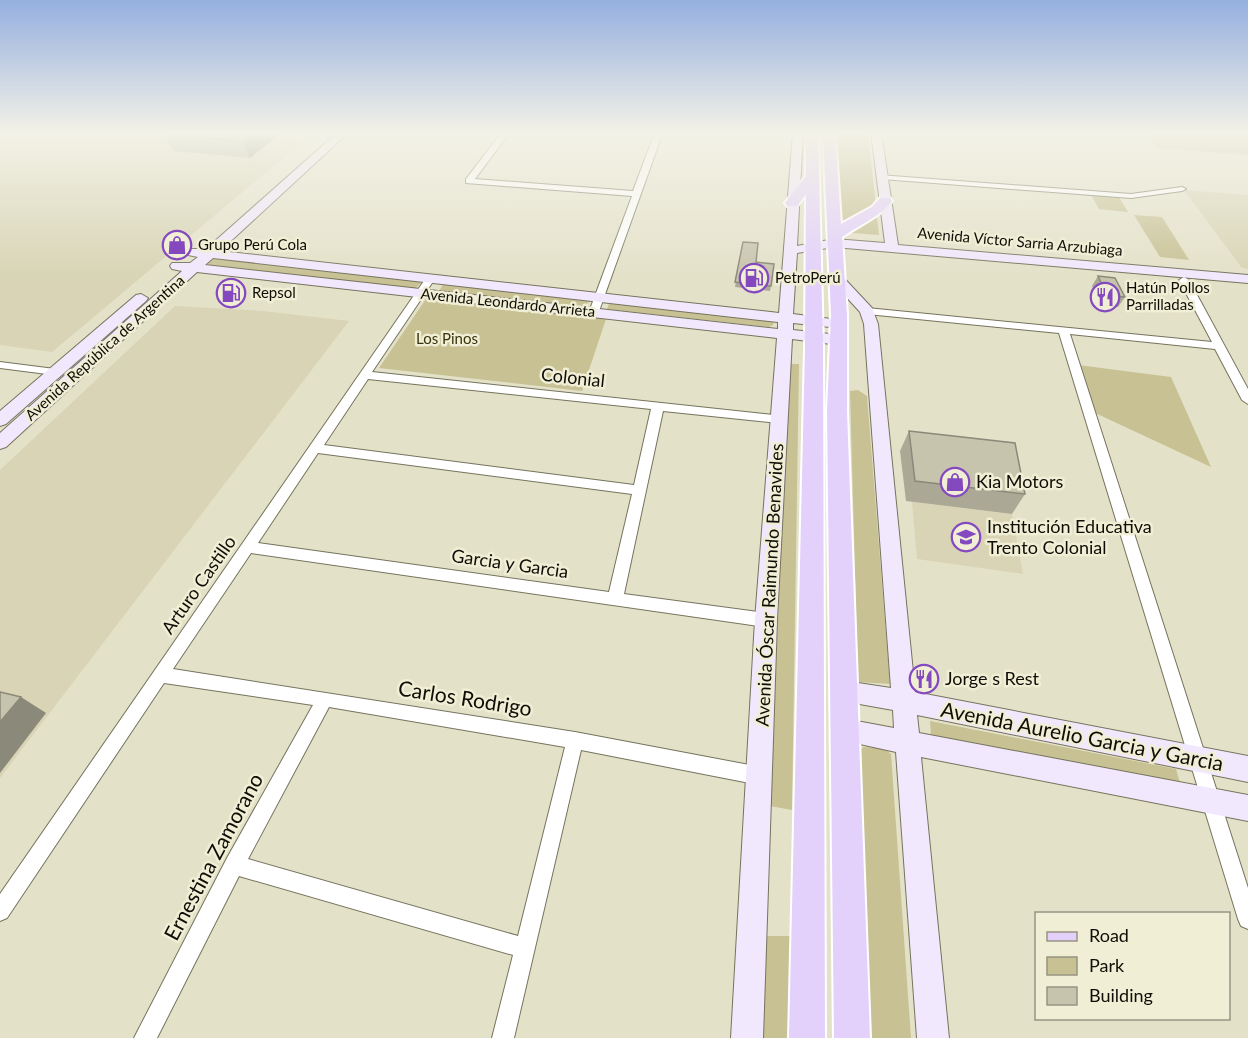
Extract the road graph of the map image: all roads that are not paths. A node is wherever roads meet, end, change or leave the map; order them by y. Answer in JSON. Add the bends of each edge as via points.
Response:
{"nodes":[{"id":1,"x":279,"y":180,"type":"edge"},
{"id":2,"x":286,"y":180,"type":"edge"},
{"id":3,"x":469,"y":180,"type":"edge"},
{"id":4,"x":641,"y":180,"type":"edge"},
{"id":5,"x":794,"y":180,"type":"edge"},
{"id":6,"x":809,"y":180,"type":"edge"},
{"id":7,"x":812,"y":180,"type":"edge"},
{"id":8,"x":831,"y":180,"type":"edge"},
{"id":9,"x":882,"y":180,"type":"edge"},
{"id":10,"x":927,"y":180,"type":"edge"},
{"id":11,"x":1182,"y":189,"type":"dead end"},
{"id":12,"x":636,"y":194,"type":"junction"},
{"id":13,"x":885,"y":201,"type":"junction"},
{"id":14,"x":792,"y":203,"type":"junction"},
{"id":15,"x":834,"y":243,"type":"junction"},
{"id":16,"x":813,"y":245,"type":"junction"},
{"id":17,"x":892,"y":248,"type":"junction"},
{"id":18,"x":790,"y":251,"type":"junction"},
{"id":19,"x":200,"y":253,"type":"junction"},
{"id":20,"x":185,"y":267,"type":"junction"},
{"id":21,"x":837,"y":279,"type":"junction"},
{"id":22,"x":1248,"y":279,"type":"edge"},
{"id":23,"x":429,"y":280,"type":"junction"},
{"id":24,"x":1184,"y":280,"type":"junction"},
{"id":25,"x":1248,"y":286,"type":"edge"},
{"id":26,"x":419,"y":294,"type":"junction"},
{"id":27,"x":596,"y":305,"type":"junction"},
{"id":28,"x":867,"y":311,"type":"junction"},
{"id":29,"x":786,"y":318,"type":"junction"},
{"id":30,"x":814,"y":329,"type":"junction"},
{"id":31,"x":1063,"y":330,"type":"junction"},
{"id":32,"x":839,"y":332,"type":"junction"},
{"id":33,"x":785,"y":334,"type":"junction"},
{"id":34,"x":1219,"y":346,"type":"junction"},
{"id":35,"x":0,"y":365,"type":"edge"},
{"id":36,"x":55,"y":372,"type":"junction"},
{"id":37,"x":364,"y":375,"type":"junction"},
{"id":38,"x":1247,"y":398,"type":"edge"},
{"id":39,"x":658,"y":405,"type":"junction"},
{"id":40,"x":779,"y":419,"type":"junction"},
{"id":41,"x":0,"y":420,"type":"edge"},
{"id":42,"x":0,"y":443,"type":"edge"},
{"id":43,"x":314,"y":448,"type":"junction"},
{"id":44,"x":639,"y":490,"type":"junction"},
{"id":45,"x":249,"y":547,"type":"junction"},
{"id":46,"x":615,"y":599,"type":"junction"},
{"id":47,"x":766,"y":620,"type":"junction"},
{"id":48,"x":161,"y":675,"type":"junction"},
{"id":49,"x":845,"y":692,"type":"junction"},
{"id":50,"x":325,"y":699,"type":"junction"},
{"id":51,"x":903,"y":702,"type":"junction"},
{"id":52,"x":846,"y":731,"type":"junction"},
{"id":53,"x":575,"y":740,"type":"junction"},
{"id":54,"x":907,"y":743,"type":"junction"},
{"id":55,"x":1198,"y":760,"type":"junction"},
{"id":56,"x":1248,"y":769,"type":"edge"},
{"id":57,"x":760,"y":776,"type":"junction"},
{"id":58,"x":1211,"y":801,"type":"junction"},
{"id":59,"x":1248,"y":808,"type":"edge"},
{"id":60,"x":234,"y":865,"type":"junction"},
{"id":61,"x":0,"y":911,"type":"edge"},
{"id":62,"x":1248,"y":919,"type":"edge"},
{"id":63,"x":524,"y":948,"type":"junction"},
{"id":64,"x":145,"y":1038,"type":"edge"},
{"id":65,"x":503,"y":1038,"type":"edge"},
{"id":66,"x":747,"y":1038,"type":"edge"},
{"id":67,"x":807,"y":1038,"type":"edge"},
{"id":68,"x":852,"y":1038,"type":"edge"},
{"id":69,"x":933,"y":1038,"type":"edge"}],
"edges":[{"from":1,"to":19,"type":"main road","name":"Avenida República de Argentina"},
{"from":2,"to":19,"type":"main road","name":"Avenida República de Argentina"},
{"from":3,"to":12,"type":"street"},
{"from":4,"to":12,"type":"street"},
{"from":5,"to":14,"type":"main road","name":"Avenida Óscar Raimundo Benavides"},
{"from":6,"to":14,"type":"main road"},
{"from":7,"to":16,"type":"main road","name":"Avenida Óscar Raimundo Benavides"},
{"from":8,"to":15,"type":"main road"},
{"from":9,"to":13,"type":"main road"},
{"from":10,"to":11,"type":"street","via":[[1131,196]]},
{"from":12,"to":27,"type":"street"},
{"from":13,"to":15,"type":"main road","via":[[877,210],[858,219]]},
{"from":13,"to":17,"type":"main road"},
{"from":14,"to":18,"type":"main road","name":"Avenida Óscar Raimundo Benavides"},
{"from":15,"to":16,"type":"main road","name":"Avenida Víctor Sarria Arzubiaga"},
{"from":15,"to":17,"type":"main road","name":"Avenida Víctor Sarria Arzubiaga"},
{"from":15,"to":21,"type":"main road"},
{"from":15,"to":24,"type":"main road","name":"Avenida Víctor Sarria Arzubiaga"},
{"from":16,"to":18,"type":"main road","name":"Avenida Víctor Sarria Arzubiaga"},
{"from":16,"to":30,"type":"main road","name":"Avenida Óscar Raimundo Benavides"},
{"from":17,"to":22,"type":"main road","name":"Avenida Víctor Sarria Arzubiaga"},
{"from":18,"to":29,"type":"main road","name":"Avenida Óscar Raimundo Benavides"},
{"from":19,"to":20,"type":"main road","name":"Avenida República de Argentina"},
{"from":19,"to":23,"type":"main road","name":"Avenida Leondardo Arrieta"},
{"from":20,"to":26,"type":"main road","name":"Avenida Leondardo Arrieta"},
{"from":20,"to":36,"type":"main road","name":"Avenida República de Argentina"},
{"from":20,"to":42,"type":"main road","name":"Avenida República de Argentina"},
{"from":21,"to":28,"type":"main road"},
{"from":21,"to":32,"type":"main road"},
{"from":23,"to":26,"type":"street","name":"Arturo Castillo"},
{"from":23,"to":27,"type":"main road","name":"Avenida Leondardo Arrieta"},
{"from":24,"to":25,"type":"main road","name":"Avenida Víctor Sarria Arzubiaga"},
{"from":24,"to":34,"type":"street"},
{"from":26,"to":27,"type":"main road","name":"Avenida Leondardo Arrieta"},
{"from":26,"to":37,"type":"street","name":"Arturo Castillo"},
{"from":27,"to":29,"type":"main road","name":"Avenida Leondardo Arrieta"},
{"from":27,"to":33,"type":"main road","name":"Avenida Leondardo Arrieta"},
{"from":28,"to":31,"type":"street"},
{"from":28,"to":51,"type":"main road"},
{"from":29,"to":30,"type":"main road","name":"Avenida Leondardo Arrieta"},
{"from":29,"to":33,"type":"main road","name":"Avenida Óscar Raimundo Benavides"},
{"from":30,"to":32,"type":"main road","name":"Avenida Leondardo Arrieta"},
{"from":30,"to":33,"type":"main road","name":"Avenida Leondardo Arrieta"},
{"from":30,"to":67,"type":"main road","name":"Avenida Óscar Raimundo Benavides"},
{"from":31,"to":34,"type":"street"},
{"from":31,"to":55,"type":"street"},
{"from":32,"to":49,"type":"main road","via":[[837,411]]},
{"from":33,"to":40,"type":"main road","name":"Avenida Óscar Raimundo Benavides"},
{"from":34,"to":38,"type":"street"},
{"from":35,"to":36,"type":"street"},
{"from":36,"to":41,"type":"main road","name":"Avenida República de Argentina"},
{"from":37,"to":39,"type":"street","name":"Colonial"},
{"from":37,"to":43,"type":"street","name":"Arturo Castillo"},
{"from":39,"to":40,"type":"street","name":"Colonial"},
{"from":39,"to":44,"type":"street"},
{"from":40,"to":47,"type":"main road","name":"Avenida Óscar Raimundo Benavides"},
{"from":43,"to":44,"type":"street"},
{"from":43,"to":45,"type":"street","name":"Arturo Castillo"},
{"from":44,"to":46,"type":"street"},
{"from":45,"to":46,"type":"street","name":"Garcia y Garcia"},
{"from":45,"to":48,"type":"street","name":"Arturo Castillo"},
{"from":46,"to":47,"type":"street","name":"Garcia y Garcia"},
{"from":47,"to":57,"type":"main road","name":"Avenida Óscar Raimundo Benavides"},
{"from":48,"to":50,"type":"street","name":"Carlos Rodrigo"},
{"from":48,"to":61,"type":"street","name":"Arturo Castillo"},
{"from":49,"to":51,"type":"main road","name":"Avenida Aurelio Garcia y Garcia"},
{"from":49,"to":52,"type":"main road"},
{"from":50,"to":53,"type":"street","name":"Carlos Rodrigo"},
{"from":50,"to":60,"type":"street","name":"Ernestina Zamorano"},
{"from":51,"to":54,"type":"main road"},
{"from":51,"to":55,"type":"main road","name":"Avenida Aurelio Garcia y Garcia"},
{"from":52,"to":54,"type":"main road","name":"Avenida Aurelio Garcia y Garcia"},
{"from":52,"to":68,"type":"main road"},
{"from":53,"to":57,"type":"street","name":"Carlos Rodrigo"},
{"from":53,"to":63,"type":"street"},
{"from":54,"to":58,"type":"main road","name":"Avenida Aurelio Garcia y Garcia"},
{"from":54,"to":69,"type":"main road"},
{"from":55,"to":56,"type":"main road","name":"Avenida Aurelio Garcia y Garcia"},
{"from":55,"to":58,"type":"street"},
{"from":57,"to":66,"type":"main road","name":"Avenida Óscar Raimundo Benavides"},
{"from":58,"to":59,"type":"main road","name":"Avenida Aurelio Garcia y Garcia"},
{"from":58,"to":62,"type":"street"},
{"from":60,"to":63,"type":"street"},
{"from":60,"to":64,"type":"street","name":"Ernestina Zamorano"},
{"from":63,"to":65,"type":"street"}]}
